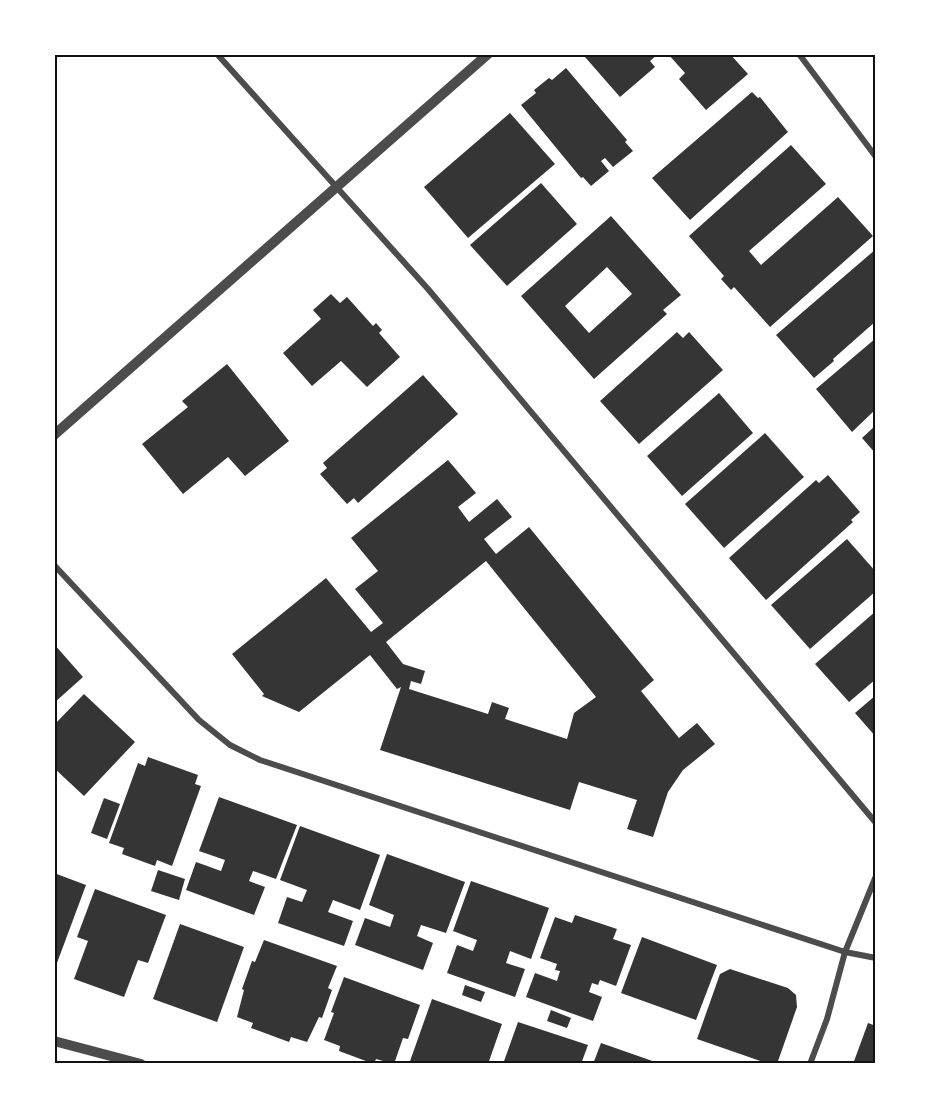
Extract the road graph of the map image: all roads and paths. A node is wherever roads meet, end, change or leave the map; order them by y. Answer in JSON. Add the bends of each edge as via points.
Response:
{"nodes":[{"id":1,"x":217,"y":54,"type":"edge"},
{"id":2,"x":488,"y":54,"type":"edge"},
{"id":3,"x":799,"y":54,"type":"edge"},
{"id":4,"x":876,"y":157,"type":"edge"},
{"id":5,"x":338,"y":187,"type":"junction"},
{"id":6,"x":54,"y":435,"type":"edge"},
{"id":7,"x":54,"y":565,"type":"edge"},
{"id":8,"x":876,"y":823,"type":"edge"},
{"id":9,"x":876,"y":876,"type":"edge"},
{"id":10,"x":845,"y":952,"type":"junction"},
{"id":11,"x":876,"y":958,"type":"edge"},
{"id":12,"x":54,"y":1041,"type":"edge"},
{"id":13,"x":141,"y":1064,"type":"edge"},
{"id":14,"x":810,"y":1064,"type":"edge"}],
"edges":[{"from":1,"to":5,"type":"street"},
{"from":2,"to":5,"type":"street"},
{"from":3,"to":4,"type":"street"},
{"from":5,"to":6,"type":"street"},
{"from":5,"to":8,"type":"street"},
{"from":7,"to":10,"type":"street","via":[[200,720],[230,745],[260,760]]},
{"from":9,"to":10,"type":"street"},
{"from":10,"to":11,"type":"street"},
{"from":10,"to":14,"type":"street"},
{"from":12,"to":13,"type":"street"}]}
